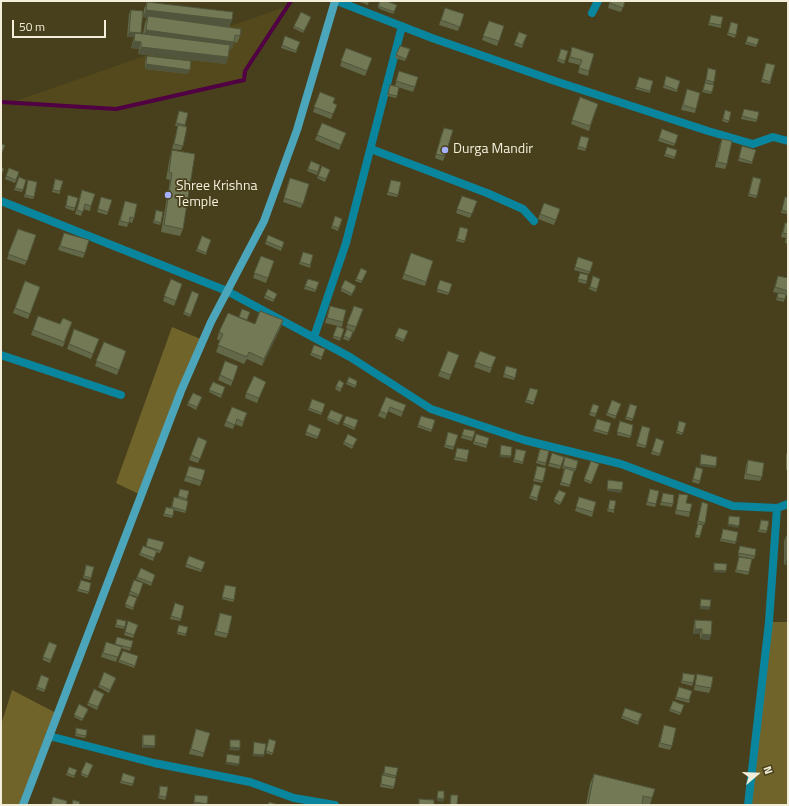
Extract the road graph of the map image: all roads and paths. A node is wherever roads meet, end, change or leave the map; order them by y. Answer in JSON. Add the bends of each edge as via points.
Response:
{"nodes":[{"id":1,"x":336,"y":1,"type":"edge"},
{"id":2,"x":598,"y":1,"type":"edge"},
{"id":3,"x":592,"y":13,"type":"dead end"},
{"id":4,"x":402,"y":26,"type":"junction"},
{"id":5,"x":788,"y":141,"type":"edge"},
{"id":6,"x":371,"y":149,"type":"junction"},
{"id":7,"x":1,"y":201,"type":"edge"},
{"id":8,"x":534,"y":221,"type":"dead end"},
{"id":9,"x":227,"y":291,"type":"junction"},
{"id":10,"x":314,"y":337,"type":"junction"},
{"id":11,"x":1,"y":355,"type":"edge"},
{"id":12,"x":121,"y":395,"type":"dead end"},
{"id":13,"x":788,"y":504,"type":"edge"},
{"id":14,"x":777,"y":508,"type":"junction"},
{"id":15,"x":49,"y":736,"type":"junction"},
{"id":16,"x":23,"y":805,"type":"edge"},
{"id":17,"x":335,"y":805,"type":"edge"},
{"id":18,"x":748,"y":805,"type":"edge"}],
"edges":[{"from":1,"to":4,"type":"street"},
{"from":1,"to":9,"type":"main road","via":[[296,130],[264,221]]},
{"from":2,"to":3,"type":"street"},
{"from":4,"to":5,"type":"street","via":[[555,82],[708,131],[753,144],[774,137]]},
{"from":4,"to":6,"type":"street"},
{"from":6,"to":8,"type":"street","via":[[494,196],[523,209]]},
{"from":6,"to":10,"type":"street","via":[[346,243]]},
{"from":7,"to":9,"type":"street"},
{"from":9,"to":10,"type":"street"},
{"from":9,"to":15,"type":"main road","via":[[180,391]]},
{"from":10,"to":14,"type":"street","via":[[431,408],[524,440],[621,464],[734,506]]},
{"from":11,"to":12,"type":"street"},
{"from":13,"to":14,"type":"street"},
{"from":14,"to":18,"type":"street","via":[[769,622]]},
{"from":15,"to":16,"type":"main road"},
{"from":15,"to":17,"type":"street","via":[[154,763],[250,782],[294,798]]}]}
